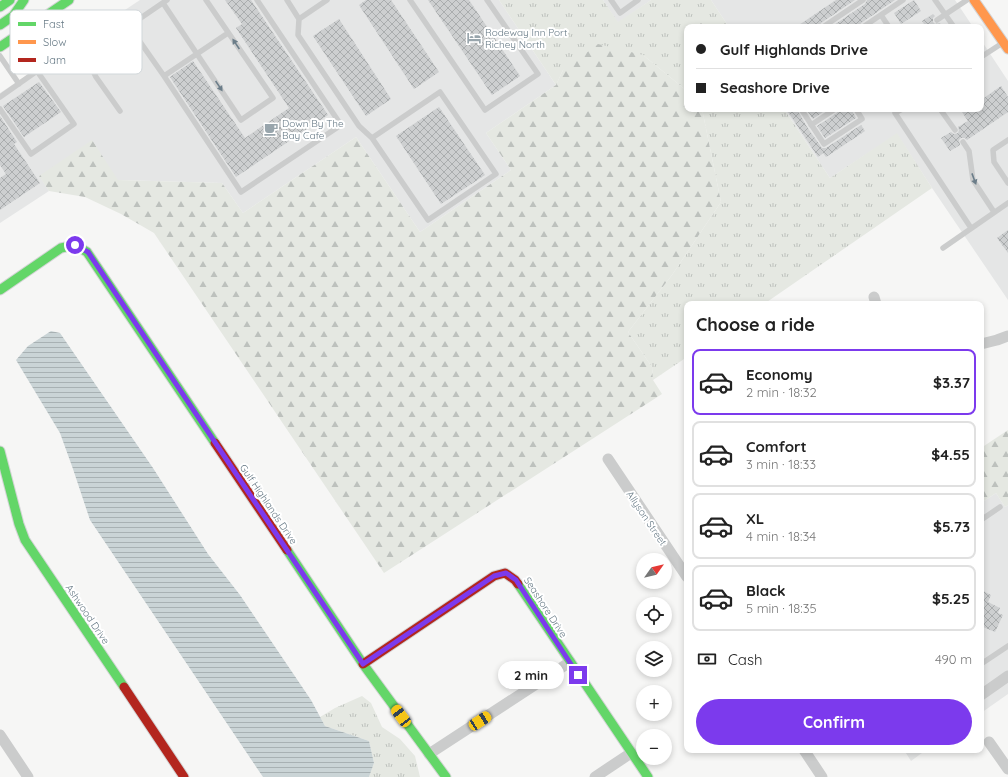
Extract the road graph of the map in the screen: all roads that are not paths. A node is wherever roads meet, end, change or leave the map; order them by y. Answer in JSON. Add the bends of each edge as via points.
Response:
{"nodes":[{"id":1,"x":10,"y":0,"type":"edge"},
{"id":2,"x":24,"y":0,"type":"edge"},
{"id":3,"x":62,"y":0,"type":"edge"},
{"id":4,"x":69,"y":0,"type":"edge"},
{"id":5,"x":206,"y":0,"type":"edge"},
{"id":6,"x":257,"y":0,"type":"edge"},
{"id":7,"x":287,"y":0,"type":"edge"},
{"id":8,"x":327,"y":0,"type":"edge"},
{"id":9,"x":410,"y":0,"type":"edge"},
{"id":10,"x":487,"y":0,"type":"edge"},
{"id":11,"x":611,"y":0,"type":"edge"},
{"id":12,"x":638,"y":0,"type":"edge"},
{"id":13,"x":863,"y":0,"type":"edge"},
{"id":14,"x":903,"y":0,"type":"edge"},
{"id":15,"x":935,"y":0,"type":"edge"},
{"id":16,"x":967,"y":0,"type":"edge"},
{"id":17,"x":974,"y":0,"type":"edge"},
{"id":18,"x":165,"y":2,"type":"edge"},
{"id":19,"x":0,"y":7,"type":"edge"},
{"id":20,"x":57,"y":8,"type":"junction"},
{"id":21,"x":17,"y":10,"type":"edge"},
{"id":22,"x":54,"y":10,"type":"edge"},
{"id":23,"x":881,"y":15,"type":"junction"},
{"id":24,"x":945,"y":15,"type":"junction"},
{"id":25,"x":142,"y":17,"type":"edge"},
{"id":26,"x":10,"y":18,"type":"edge"},
{"id":27,"x":299,"y":19,"type":"junction"},
{"id":28,"x":937,"y":20,"type":"dead end"},
{"id":29,"x":827,"y":24,"type":"edge"},
{"id":30,"x":868,"y":24,"type":"edge"},
{"id":31,"x":887,"y":24,"type":"edge"},
{"id":32,"x":952,"y":24,"type":"edge"},
{"id":33,"x":0,"y":25,"type":"edge"},
{"id":34,"x":228,"y":33,"type":"junction"},
{"id":35,"x":10,"y":40,"type":"edge"},
{"id":36,"x":142,"y":45,"type":"edge"},
{"id":37,"x":1006,"y":46,"type":"edge"},
{"id":38,"x":0,"y":47,"type":"edge"},
{"id":39,"x":197,"y":54,"type":"junction"},
{"id":40,"x":984,"y":55,"type":"edge"},
{"id":41,"x":0,"y":56,"type":"edge"},
{"id":42,"x":10,"y":71,"type":"edge"},
{"id":43,"x":12,"y":74,"type":"edge"},
{"id":44,"x":34,"y":74,"type":"edge"},
{"id":45,"x":40,"y":74,"type":"edge"},
{"id":46,"x":95,"y":74,"type":"edge"},
{"id":47,"x":164,"y":76,"type":"junction"},
{"id":48,"x":19,"y":84,"type":"junction"},
{"id":49,"x":0,"y":97,"type":"edge"},
{"id":50,"x":0,"y":109,"type":"edge"},
{"id":51,"x":120,"y":111,"type":"dead end"},
{"id":52,"x":803,"y":112,"type":"edge"},
{"id":53,"x":830,"y":112,"type":"edge"},
{"id":54,"x":858,"y":112,"type":"edge"},
{"id":55,"x":897,"y":112,"type":"edge"},
{"id":56,"x":942,"y":112,"type":"edge"},
{"id":57,"x":811,"y":125,"type":"junction"},
{"id":58,"x":954,"y":130,"type":"dead end"},
{"id":59,"x":372,"y":138,"type":"junction"},
{"id":60,"x":1008,"y":140,"type":"edge"},
{"id":61,"x":963,"y":142,"type":"dead end"},
{"id":62,"x":1008,"y":183,"type":"edge"},
{"id":63,"x":1008,"y":202,"type":"edge"},
{"id":64,"x":994,"y":212,"type":"junction"},
{"id":65,"x":971,"y":228,"type":"junction"},
{"id":66,"x":943,"y":248,"type":"dead end"},
{"id":67,"x":0,"y":290,"type":"edge"},
{"id":68,"x":1008,"y":336,"type":"edge"},
{"id":69,"x":984,"y":343,"type":"edge"},
{"id":70,"x":0,"y":451,"type":"edge"},
{"id":71,"x":608,"y":459,"type":"dead end"},
{"id":72,"x":1000,"y":507,"type":"dead end"},
{"id":73,"x":984,"y":518,"type":"edge"},
{"id":74,"x":684,"y":573,"type":"edge"},
{"id":75,"x":1008,"y":646,"type":"edge"},
{"id":76,"x":570,"y":662,"type":"junction"},
{"id":77,"x":984,"y":662,"type":"edge"},
{"id":78,"x":363,"y":664,"type":"junction"},
{"id":79,"x":1008,"y":676,"type":"edge"},
{"id":80,"x":984,"y":692,"type":"edge"},
{"id":81,"x":0,"y":735,"type":"edge"},
{"id":82,"x":989,"y":742,"type":"dead end"},
{"id":83,"x":631,"y":753,"type":"junction"},
{"id":84,"x":806,"y":753,"type":"edge"},
{"id":85,"x":429,"y":754,"type":"junction"},
{"id":86,"x":1008,"y":769,"type":"edge"},
{"id":87,"x":28,"y":777,"type":"edge"},
{"id":88,"x":184,"y":777,"type":"edge"},
{"id":89,"x":446,"y":777,"type":"edge"},
{"id":90,"x":595,"y":777,"type":"edge"},
{"id":91,"x":648,"y":777,"type":"edge"},
{"id":92,"x":822,"y":777,"type":"edge"}],
"edges":[{"from":1,"to":19,"type":"main road"},
{"from":2,"to":21,"type":"main road"},
{"from":3,"to":20,"type":"main road"},
{"from":4,"to":20,"type":"main road"},
{"from":5,"to":34,"type":"lane"},
{"from":6,"to":47,"type":"lane","via":[[340,125],[241,192]]},
{"from":7,"to":27,"type":"lane"},
{"from":8,"to":27,"type":"lane"},
{"from":9,"to":10,"type":"lane","via":[[485,110],[538,74]]},
{"from":11,"to":12,"type":"lane","via":[[620,13]]},
{"from":13,"to":29,"type":"lane"},
{"from":14,"to":23,"type":"lane"},
{"from":15,"to":24,"type":"lane"},
{"from":16,"to":24,"type":"lane"},
{"from":17,"to":37,"type":"main road","via":[[988,26]]},
{"from":18,"to":25,"type":"lane"},
{"from":18,"to":39,"type":"lane"},
{"from":20,"to":22,"type":"main road"},
{"from":23,"to":30,"type":"lane"},
{"from":23,"to":31,"type":"lane"},
{"from":24,"to":28,"type":"lane"},
{"from":24,"to":32,"type":"lane"},
{"from":26,"to":33,"type":"main road"},
{"from":27,"to":59,"type":"lane","via":[[298,35],[359,126]]},
{"from":34,"to":39,"type":"lane"},
{"from":39,"to":34,"type":"lane","one_way":true,"via":[[241,120],[273,98]]},
{"from":35,"to":38,"type":"main road"},
{"from":36,"to":47,"type":"lane"},
{"from":37,"to":40,"type":"lane"},
{"from":39,"to":47,"type":"lane"},
{"from":41,"to":42,"type":"lane"},
{"from":43,"to":48,"type":"lane"},
{"from":44,"to":48,"type":"lane"},
{"from":45,"to":50,"type":"lane","via":[[74,124],[31,154]]},
{"from":46,"to":51,"type":"lane"},
{"from":48,"to":49,"type":"lane"},
{"from":52,"to":57,"type":"lane"},
{"from":53,"to":57,"type":"lane"},
{"from":54,"to":57,"type":"lane","via":[[862,118],[824,144]]},
{"from":55,"to":65,"type":"lane","via":[[895,113]]},
{"from":56,"to":58,"type":"lane"},
{"from":59,"to":59,"type":"lane","via":[[440,92],[496,174],[428,220]]},
{"from":60,"to":62,"type":"lane","via":[[993,150],[994,162]]},
{"from":61,"to":64,"type":"lane","one_way":true,"via":[[969,150],[973,180]]},
{"from":63,"to":64,"type":"lane"},
{"from":64,"to":65,"type":"lane"},
{"from":65,"to":66,"type":"lane"},
{"from":67,"to":78,"type":"main road","name":"Gulf Highlands Drive","via":[[61,248],[75,245],[88,252]]},
{"from":68,"to":69,"type":"street"},
{"from":70,"to":88,"type":"main road","name":"Ashwood Drive","via":[[19,524],[26,540]]},
{"from":71,"to":74,"type":"street","name":"Allyson Street"},
{"from":72,"to":73,"type":"lane"},
{"from":75,"to":77,"type":"lane"},
{"from":76,"to":78,"type":"main road","name":"Seashore Drive","via":[[516,580],[506,573],[494,576]]},
{"from":76,"to":83,"type":"main road","name":"Seashore Drive"},
{"from":76,"to":85,"type":"street"},
{"from":78,"to":85,"type":"main road","name":"Gulf Highlands Drive"},
{"from":79,"to":80,"type":"street"},
{"from":81,"to":87,"type":"street"},
{"from":82,"to":86,"type":"street"},
{"from":83,"to":90,"type":"street"},
{"from":83,"to":91,"type":"main road","name":"Seashore Drive"},
{"from":84,"to":92,"type":"street"},
{"from":85,"to":89,"type":"main road","name":"Gulf Highlands Drive"}]}
